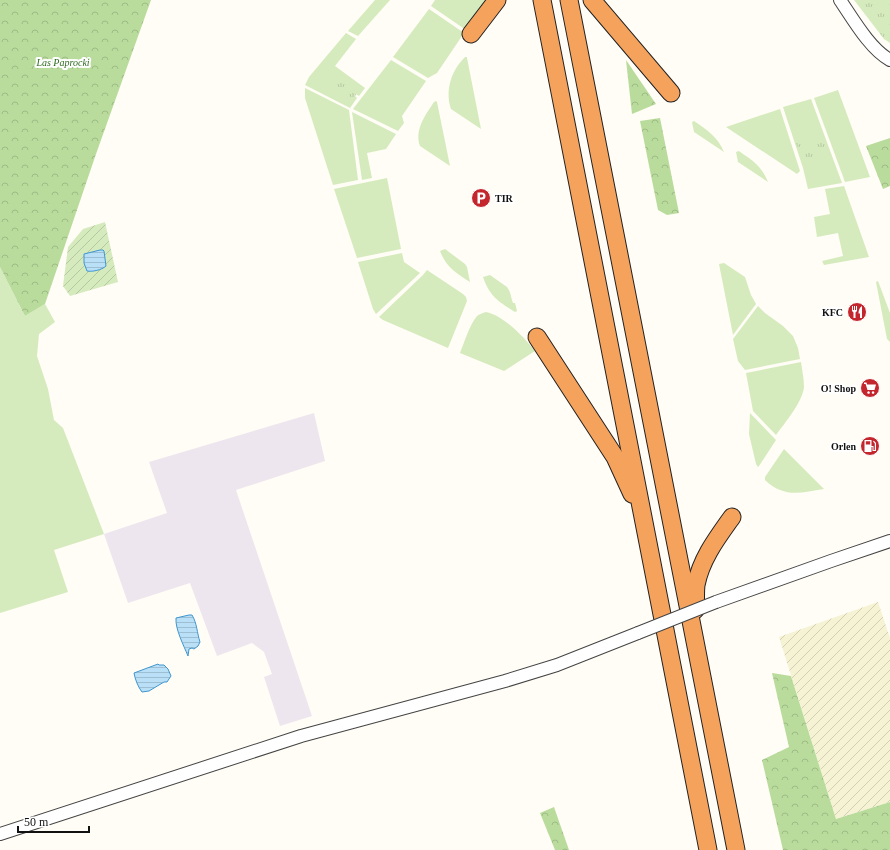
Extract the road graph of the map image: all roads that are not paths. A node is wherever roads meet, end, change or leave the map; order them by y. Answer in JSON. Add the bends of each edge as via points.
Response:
{"nodes":[{"id":1,"x":497,"y":0,"type":"edge"},
{"id":2,"x":542,"y":0,"type":"edge"},
{"id":3,"x":569,"y":0,"type":"edge"},
{"id":4,"x":592,"y":0,"type":"edge"},
{"id":5,"x":840,"y":0,"type":"edge"},
{"id":6,"x":471,"y":34,"type":"dead end"},
{"id":7,"x":890,"y":60,"type":"edge"},
{"id":8,"x":671,"y":92,"type":"dead end"},
{"id":9,"x":537,"y":337,"type":"dead end"},
{"id":10,"x":732,"y":517,"type":"dead end"},
{"id":11,"x":644,"y":524,"type":"junction"},
{"id":12,"x":890,"y":541,"type":"edge"},
{"id":13,"x":694,"y":640,"type":"junction"},
{"id":14,"x":4,"y":832,"type":"edge"},
{"id":15,"x":708,"y":850,"type":"edge"},
{"id":16,"x":736,"y":850,"type":"edge"}],
"edges":[{"from":1,"to":6,"type":"highway"},
{"from":2,"to":11,"type":"highway"},
{"from":3,"to":13,"type":"highway"},
{"from":4,"to":8,"type":"highway"},
{"from":5,"to":7,"type":"street","via":[[876,50]]},
{"from":9,"to":11,"type":"highway","via":[[615,457]]},
{"from":10,"to":13,"type":"highway","via":[[706,556],[700,570],[696,586]]},
{"from":11,"to":15,"type":"highway"},
{"from":12,"to":14,"type":"street","bridge":true,"via":[[716,602],[550,667],[301,736]]},
{"from":13,"to":16,"type":"highway"}]}
